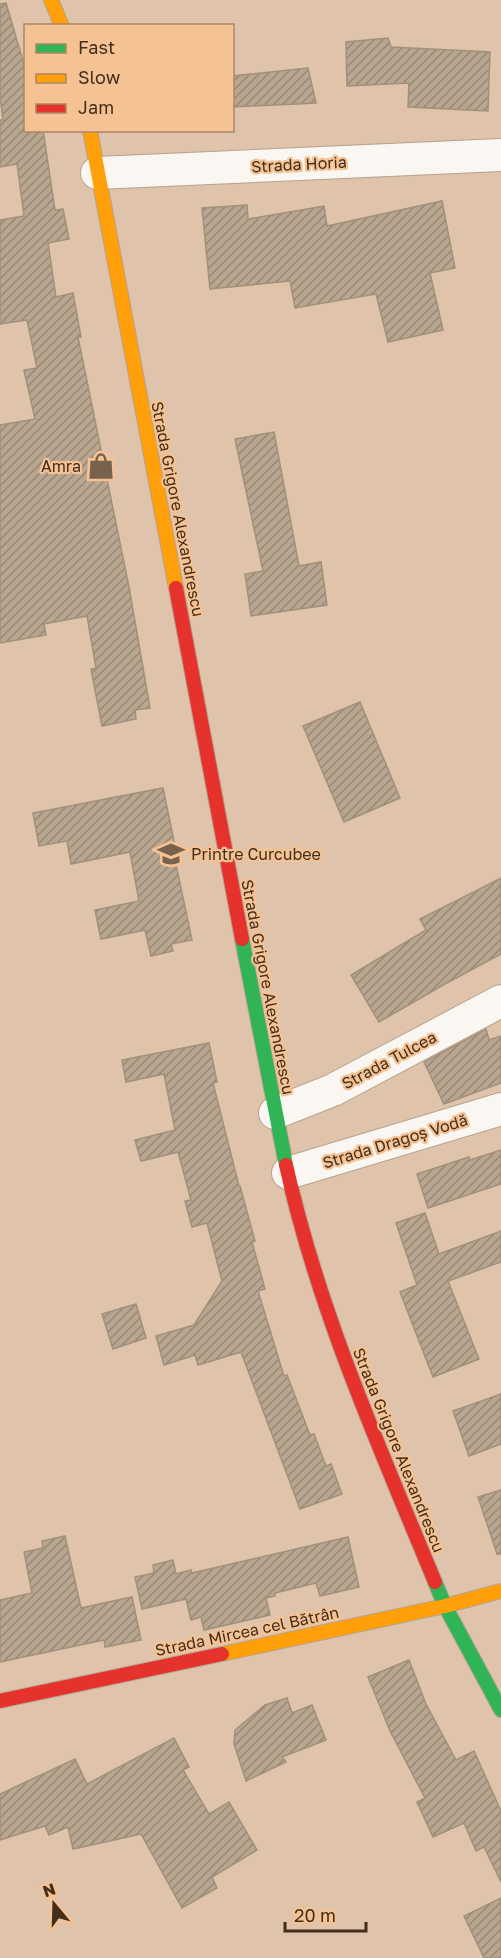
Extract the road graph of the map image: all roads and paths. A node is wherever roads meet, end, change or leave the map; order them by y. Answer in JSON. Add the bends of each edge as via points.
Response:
{"nodes":[{"id":1,"x":51,"y":0,"type":"edge"},
{"id":2,"x":61,"y":24,"type":"edge"},
{"id":3,"x":90,"y":132,"type":"edge"},
{"id":4,"x":501,"y":155,"type":"edge"},
{"id":5,"x":98,"y":173,"type":"junction"},
{"id":6,"x":501,"y":1001,"type":"edge"},
{"id":7,"x":501,"y":1109,"type":"edge"},
{"id":8,"x":275,"y":1113,"type":"junction"},
{"id":9,"x":288,"y":1173,"type":"junction"},
{"id":10,"x":501,"y":1591,"type":"edge"},
{"id":11,"x":446,"y":1606,"type":"junction"},
{"id":12,"x":0,"y":1701,"type":"edge"},
{"id":13,"x":501,"y":1710,"type":"edge"}],
"edges":[{"from":1,"to":2,"type":"street"},
{"from":3,"to":5,"type":"street","name":"Strada Grigore Alexandrescu"},
{"from":4,"to":5,"type":"street","name":"Strada Horia"},
{"from":5,"to":8,"type":"street","name":"Strada Grigore Alexandrescu"},
{"from":6,"to":8,"type":"street","name":"Strada Tulcea","via":[[333,1090]]},
{"from":7,"to":9,"type":"street","name":"Strada Dragoș Vodă"},
{"from":8,"to":9,"type":"street","name":"Strada Grigore Alexandrescu"},
{"from":9,"to":11,"type":"street","name":"Strada Grigore Alexandrescu","via":[[348,1372]]},
{"from":10,"to":11,"type":"street","name":"Strada Mircea cel Bătrân"},
{"from":11,"to":12,"type":"street","name":"Strada Mircea cel Bătrân"},
{"from":11,"to":13,"type":"street","name":"Strada Grigore Alexandrescu"}]}
